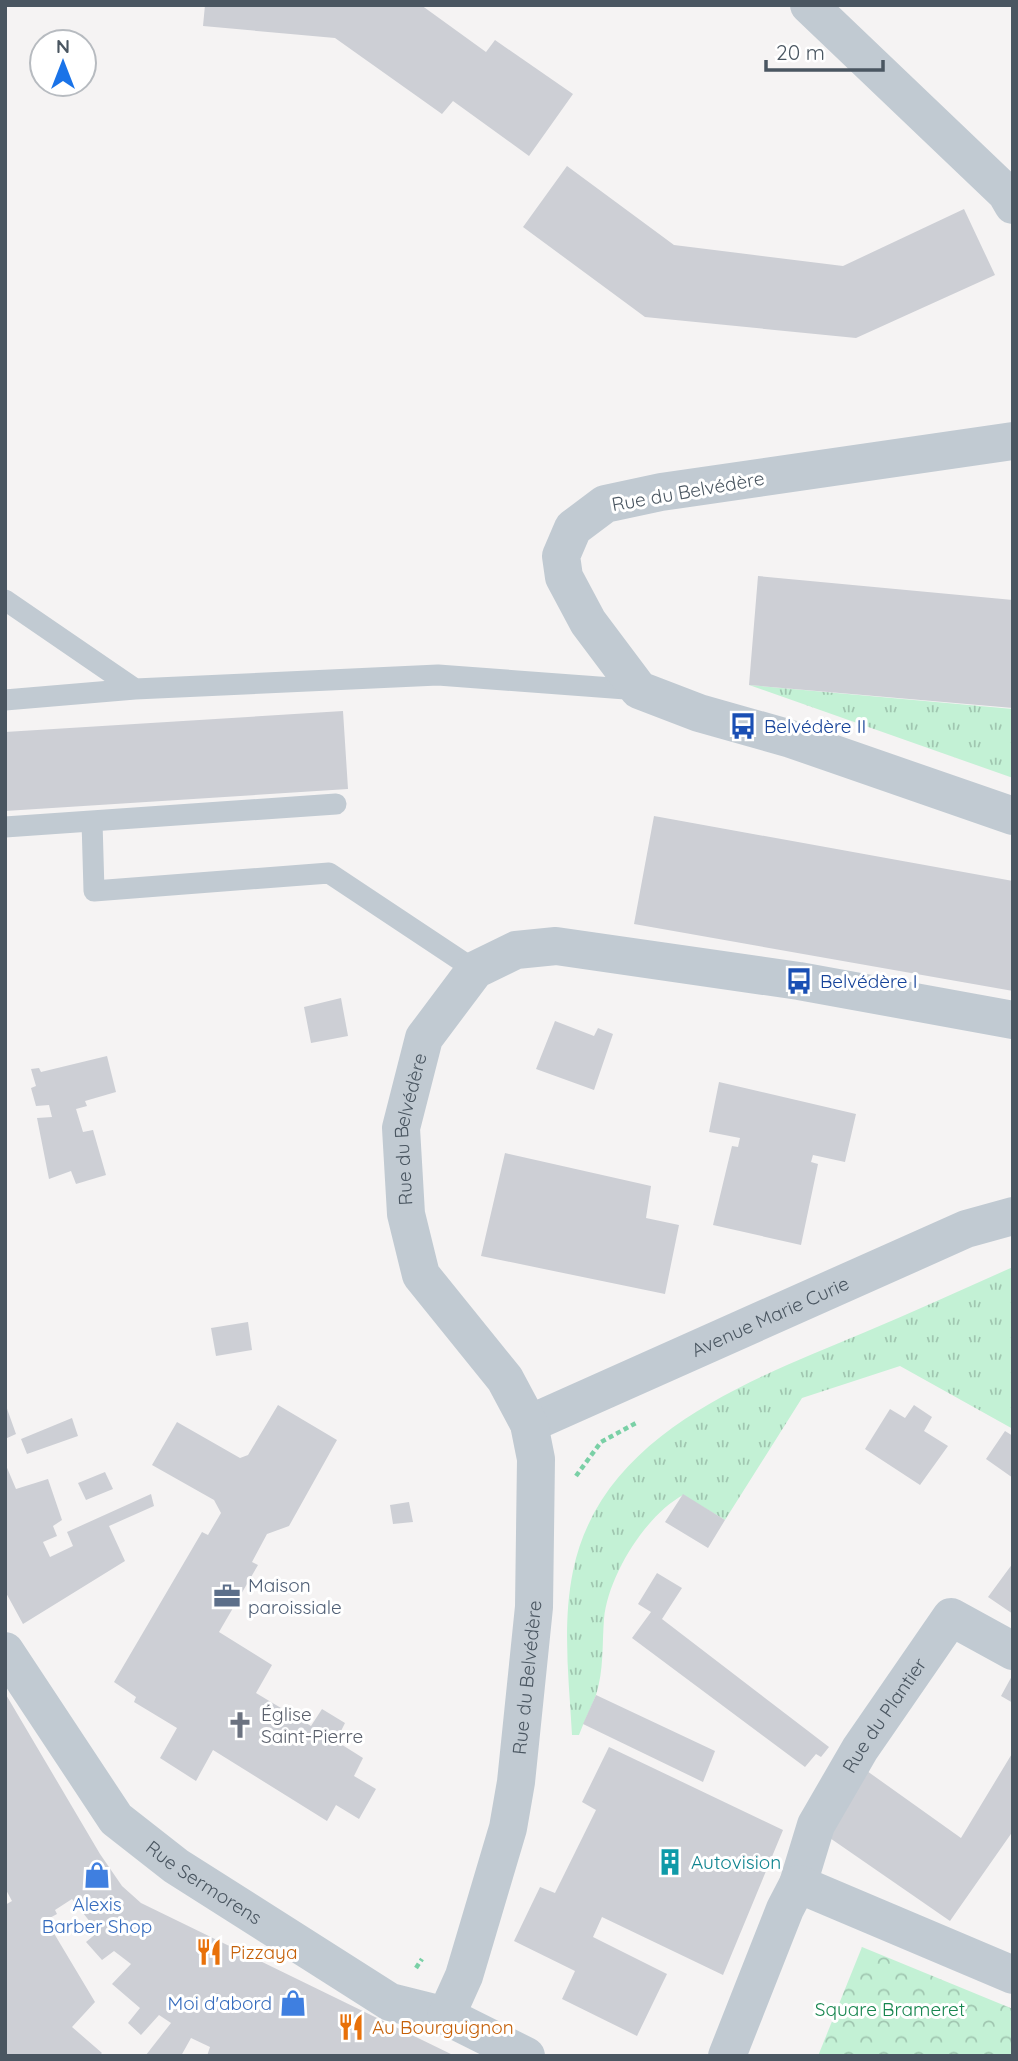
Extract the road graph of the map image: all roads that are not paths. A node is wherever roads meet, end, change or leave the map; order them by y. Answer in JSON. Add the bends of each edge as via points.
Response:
{"nodes":[{"id":1,"x":809,"y":5,"type":"edge"},
{"id":2,"x":1013,"y":205,"type":"edge"},
{"id":3,"x":1013,"y":441,"type":"edge"},
{"id":4,"x":5,"y":600,"type":"edge"},
{"id":5,"x":135,"y":689,"type":"junction"},
{"id":6,"x":639,"y":690,"type":"junction"},
{"id":7,"x":5,"y":700,"type":"edge"},
{"id":8,"x":336,"y":804,"type":"dead end"},
{"id":9,"x":1013,"y":816,"type":"edge"},
{"id":10,"x":92,"y":821,"type":"junction"},
{"id":11,"x":5,"y":827,"type":"edge"},
{"id":12,"x":475,"y":970,"type":"junction"},
{"id":13,"x":1013,"y":1020,"type":"edge"},
{"id":14,"x":1013,"y":1216,"type":"edge"},
{"id":15,"x":528,"y":1424,"type":"junction"},
{"id":16,"x":1013,"y":1651,"type":"edge"},
{"id":17,"x":10,"y":1667,"type":"edge"},
{"id":18,"x":798,"y":1884,"type":"junction"},
{"id":19,"x":1013,"y":1975,"type":"edge"},
{"id":20,"x":446,"y":2016,"type":"junction"},
{"id":21,"x":519,"y":2054,"type":"edge"},
{"id":22,"x":727,"y":2056,"type":"edge"}],
"edges":[{"from":1,"to":2,"type":"street","via":[[1006,193]]},
{"from":3,"to":6,"type":"street","name":"Rue du Belvédère","via":[[605,504],[573,528],[562,555],[564,577],[588,622]]},
{"from":4,"to":5,"type":"lane"},
{"from":5,"to":6,"type":"lane","via":[[438,675]]},
{"from":5,"to":7,"type":"lane"},
{"from":6,"to":9,"type":"street"},
{"from":8,"to":10,"type":"lane"},
{"from":10,"to":11,"type":"lane"},
{"from":10,"to":12,"type":"lane","via":[[94,891],[329,873]]},
{"from":12,"to":13,"type":"street","name":"Rue du Belvédère","via":[[516,950],[556,946],[799,981]]},
{"from":12,"to":15,"type":"street","name":"Rue du Belvédère","via":[[424,1038],[401,1128],[406,1214],[421,1275],[505,1379]]},
{"from":14,"to":15,"type":"street","name":"Avenue Marie Curie","via":[[966,1229]]},
{"from":15,"to":20,"type":"street","name":"Rue du Belvédère","via":[[536,1459],[534,1608],[516,1782],[508,1828],[476,1936]]},
{"from":16,"to":18,"type":"street","name":"Rue du Plantier","via":[[951,1616],[860,1749],[822,1814]]},
{"from":17,"to":20,"type":"street","name":"Rue Sermorens","via":[[38,1698],[116,1819],[176,1866],[390,2002]]},
{"from":18,"to":19,"type":"street"},
{"from":18,"to":22,"type":"street"},
{"from":20,"to":21,"type":"street","name":"Rue Sermorens"}]}
